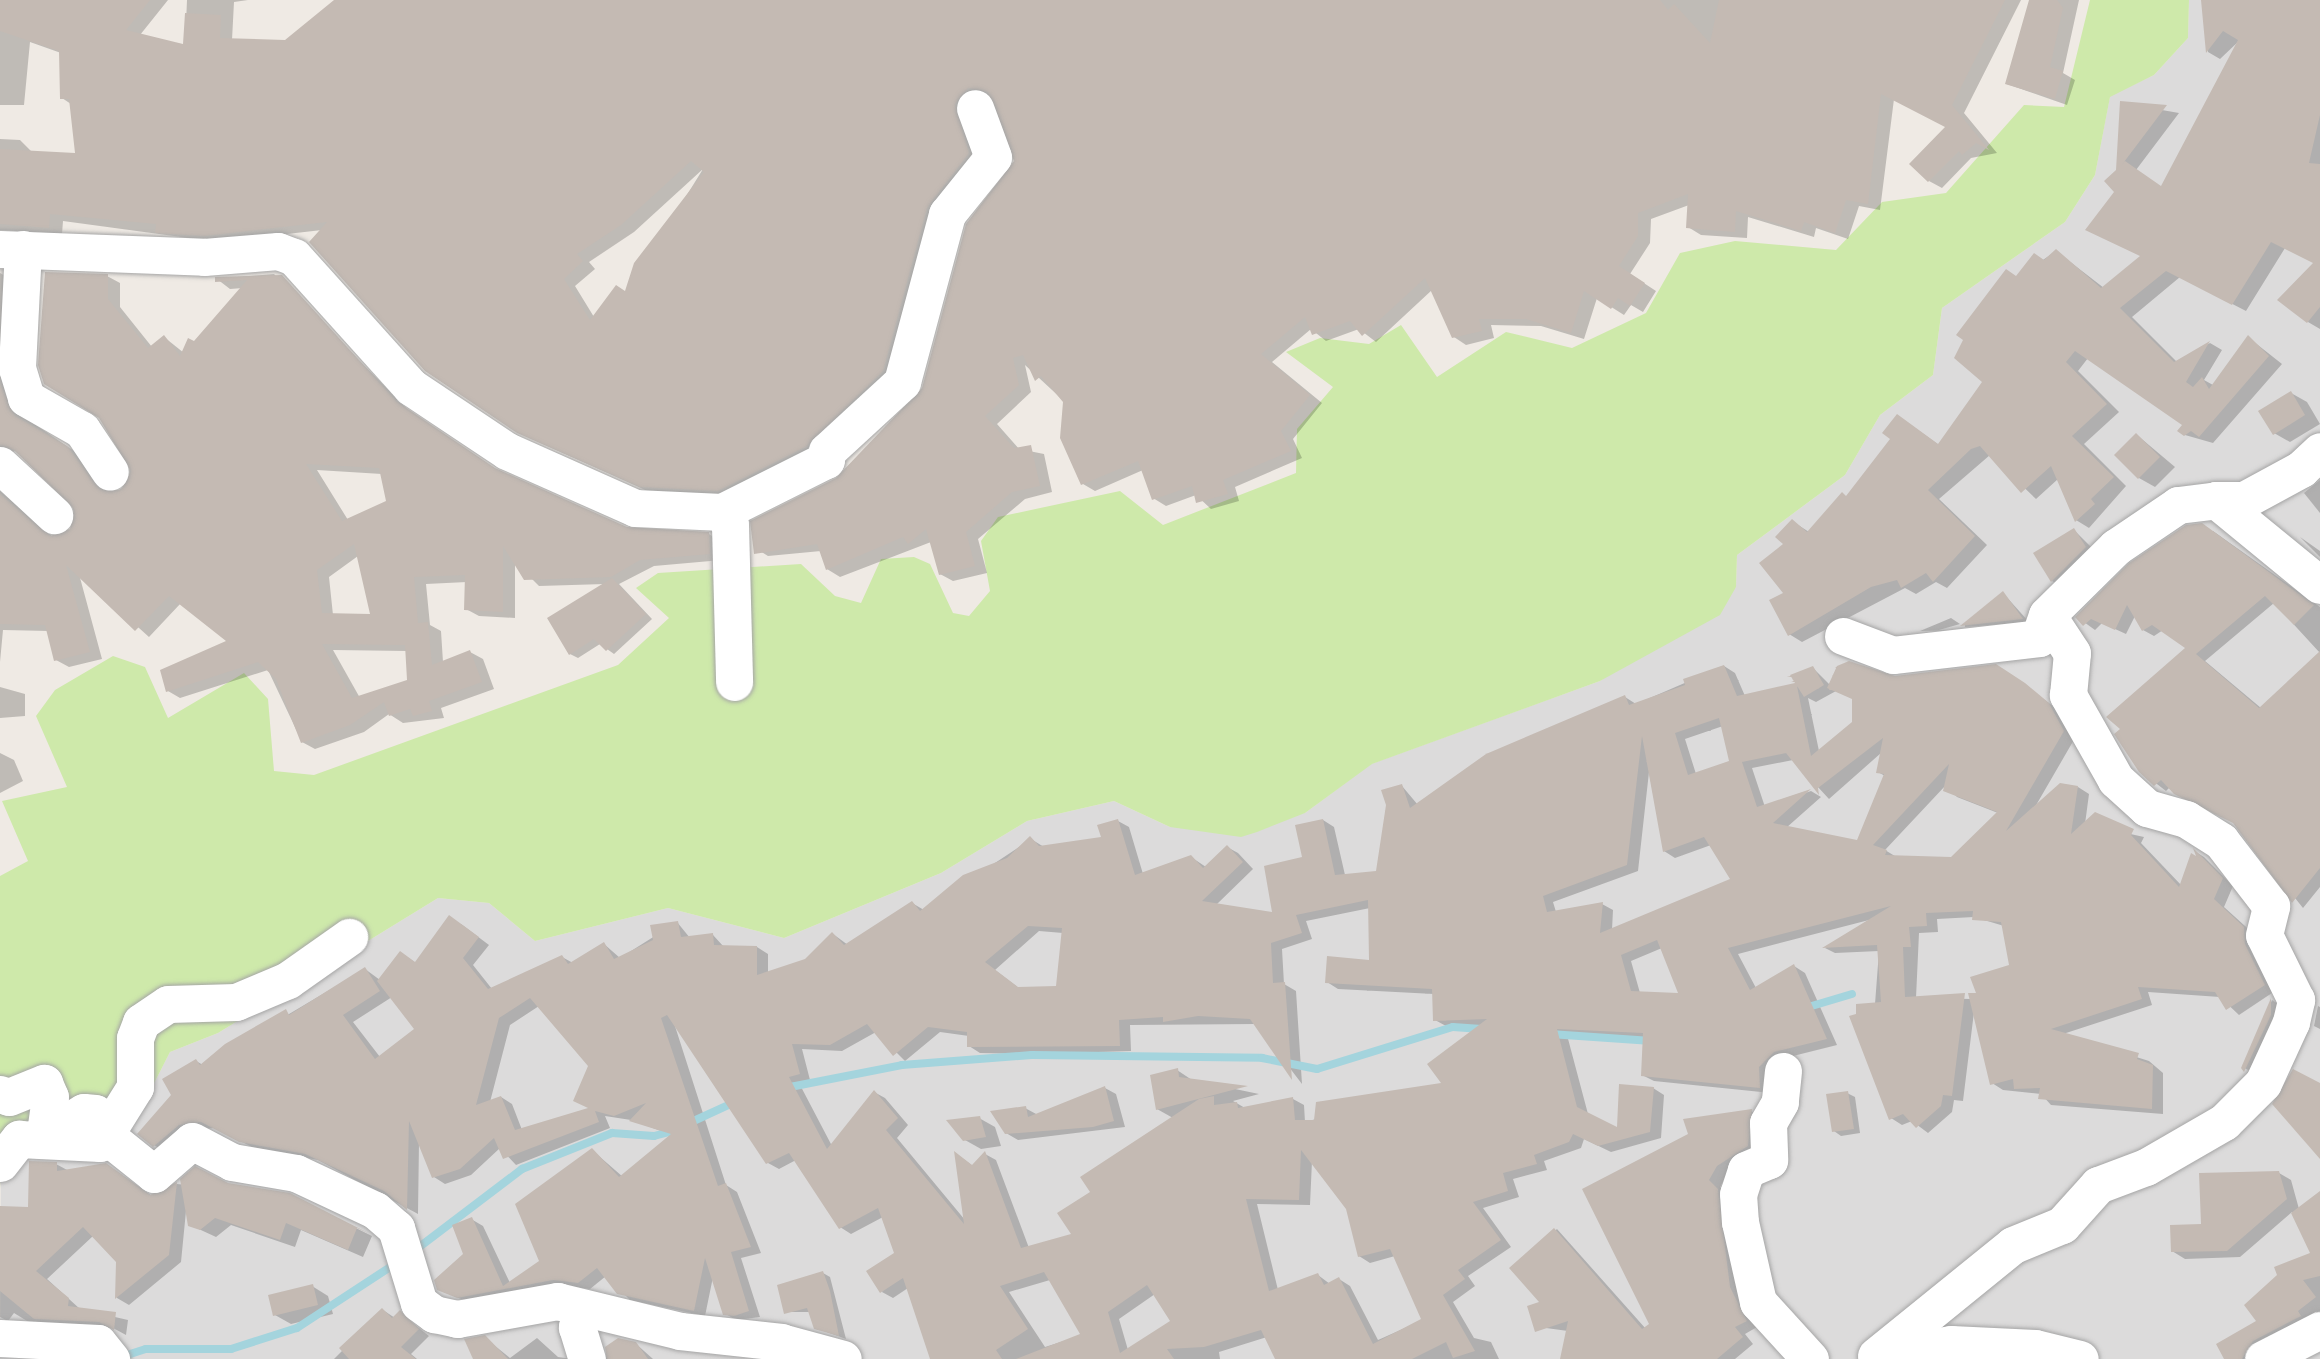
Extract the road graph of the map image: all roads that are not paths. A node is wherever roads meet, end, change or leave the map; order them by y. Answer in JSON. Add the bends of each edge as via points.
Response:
{"nodes":[{"id":1,"x":975,"y":108,"type":"dead end"},
{"id":2,"x":12,"y":249,"type":"edge"},
{"id":3,"x":2320,"y":451,"type":"edge"},
{"id":4,"x":0,"y":465,"type":"edge"},
{"id":5,"x":110,"y":472,"type":"dead end"},
{"id":6,"x":2216,"y":500,"type":"junction"},
{"id":7,"x":722,"y":512,"type":"junction"},
{"id":8,"x":54,"y":515,"type":"dead end"},
{"id":9,"x":2320,"y":585,"type":"edge"},
{"id":10,"x":2047,"y":615,"type":"junction"},
{"id":11,"x":1843,"y":636,"type":"dead end"},
{"id":12,"x":734,"y":682,"type":"dead end"},
{"id":13,"x":349,"y":937,"type":"dead end"},
{"id":14,"x":1783,"y":1071,"type":"dead end"},
{"id":15,"x":0,"y":1094,"type":"edge"},
{"id":16,"x":108,"y":1131,"type":"junction"},
{"id":17,"x":0,"y":1163,"type":"edge"},
{"id":18,"x":583,"y":1308,"type":"junction"},
{"id":19,"x":2320,"y":1330,"type":"edge"},
{"id":20,"x":0,"y":1338,"type":"edge"},
{"id":21,"x":1868,"y":1358,"type":"edge"},
{"id":22,"x":111,"y":1359,"type":"edge"},
{"id":23,"x":587,"y":1359,"type":"edge"},
{"id":24,"x":843,"y":1359,"type":"edge"},
{"id":25,"x":1810,"y":1359,"type":"edge"},
{"id":26,"x":2080,"y":1359,"type":"edge"},
{"id":27,"x":2263,"y":1359,"type":"edge"}],
"edges":[{"from":1,"to":7,"type":"street","via":[[993,157],[947,214],[902,382],[827,451],[826,460]]},
{"from":2,"to":5,"type":"street","via":[[17,368],[26,398],[82,430]]},
{"from":2,"to":7,"type":"street","via":[[204,257],[278,251],[294,257],[411,387],[507,451],[635,508]]},
{"from":3,"to":6,"type":"street","via":[[2301,469],[2244,500]]},
{"from":4,"to":8,"type":"street"},
{"from":6,"to":9,"type":"street"},
{"from":6,"to":10,"type":"street","via":[[2178,505],[2145,526]]},
{"from":7,"to":12,"type":"street","via":[[730,525]]},
{"from":10,"to":11,"type":"street","via":[[2039,638],[1958,651],[1893,654]]},
{"from":10,"to":21,"type":"street","via":[[2071,653],[2068,695],[2116,780],[2147,808],[2186,819],[2221,841],[2271,906],[2264,935],[2296,1000],[2291,1022],[2263,1083],[2224,1122],[2193,1144],[2098,1185],[2062,1225],[2013,1245]]},
{"from":13,"to":16,"type":"street","via":[[288,980],[236,1002],[168,1004],[141,1022],[135,1038],[135,1087]]},
{"from":14,"to":25,"type":"street","via":[[1780,1102],[1768,1124],[1769,1160],[1746,1170],[1738,1194],[1740,1222],[1758,1303]]},
{"from":15,"to":16,"type":"street","via":[[44,1083],[50,1097],[46,1126],[53,1131],[84,1112],[95,1113]]},
{"from":16,"to":17,"type":"street","via":[[100,1143],[19,1139]]},
{"from":16,"to":18,"type":"street","via":[[154,1174],[192,1141],[232,1162],[296,1173],[375,1210],[396,1228],[419,1303],[434,1314],[457,1320],[557,1301]]},
{"from":18,"to":23,"type":"street","via":[[578,1327]]},
{"from":18,"to":24,"type":"street"},
{"from":19,"to":27,"type":"street"},
{"from":20,"to":22,"type":"street","via":[[98,1343]]},
{"from":21,"to":26,"type":"street","via":[[1951,1344],[2035,1348]]}]}
